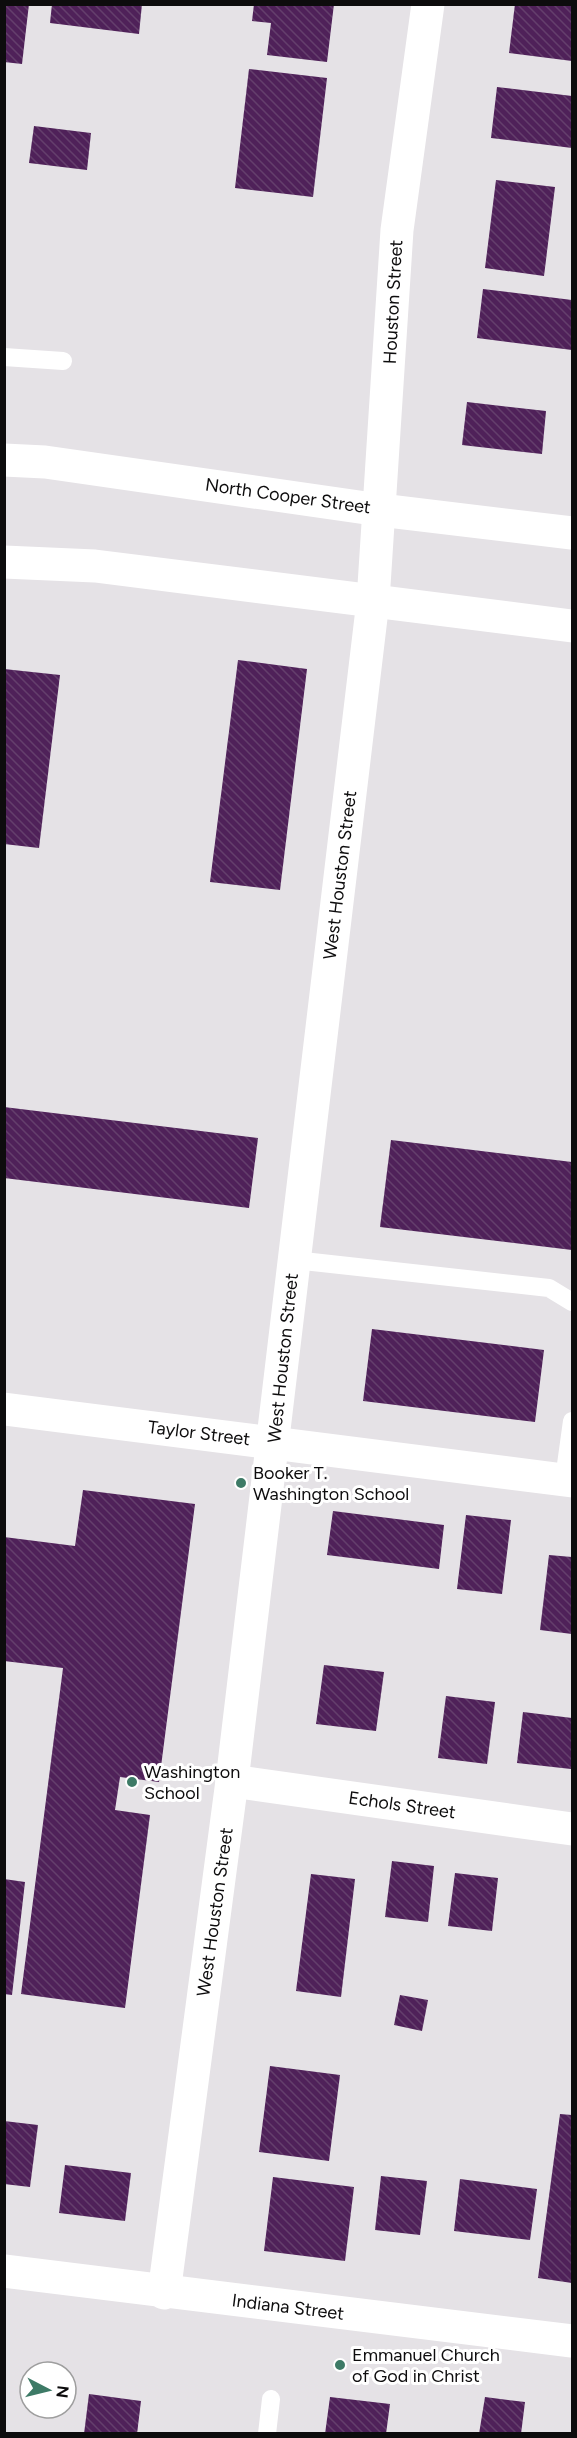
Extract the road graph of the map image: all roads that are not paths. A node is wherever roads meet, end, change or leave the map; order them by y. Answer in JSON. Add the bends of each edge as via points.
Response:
{"nodes":[{"id":1,"x":428,"y":4,"type":"edge"},
{"id":2,"x":4,"y":357,"type":"edge"},
{"id":3,"x":63,"y":361,"type":"dead end"},
{"id":4,"x":4,"y":460,"type":"edge"},
{"id":5,"x":380,"y":510,"type":"junction"},
{"id":6,"x":573,"y":533,"type":"edge"},
{"id":7,"x":4,"y":562,"type":"edge"},
{"id":8,"x":373,"y":601,"type":"junction"},
{"id":9,"x":573,"y":626,"type":"edge"},
{"id":10,"x":294,"y":1260,"type":"junction"},
{"id":11,"x":573,"y":1302,"type":"edge"},
{"id":12,"x":4,"y":1409,"type":"edge"},
{"id":13,"x":573,"y":1421,"type":"edge"},
{"id":14,"x":274,"y":1442,"type":"junction"},
{"id":15,"x":568,"y":1480,"type":"edge"},
{"id":16,"x":232,"y":1781,"type":"junction"},
{"id":17,"x":573,"y":1829,"type":"edge"},
{"id":18,"x":4,"y":2271,"type":"edge"},
{"id":19,"x":164,"y":2293,"type":"junction"},
{"id":20,"x":573,"y":2341,"type":"edge"},
{"id":21,"x":271,"y":2399,"type":"dead end"},
{"id":22,"x":267,"y":2433,"type":"edge"}],
"edges":[{"from":1,"to":5,"type":"street","name":"Houston Street","via":[[397,230]]},
{"from":2,"to":3,"type":"lane"},
{"from":4,"to":5,"type":"street","name":"North Cooper Street","via":[[45,462]]},
{"from":5,"to":6,"type":"street","name":"North Cooper Street"},
{"from":5,"to":8,"type":"street","name":"Houston Street"},
{"from":7,"to":8,"type":"street","via":[[95,566]]},
{"from":8,"to":9,"type":"street"},
{"from":8,"to":10,"type":"street","name":"West Houston Street"},
{"from":10,"to":11,"type":"lane","via":[[549,1288]]},
{"from":10,"to":14,"type":"street","name":"West Houston Street"},
{"from":12,"to":14,"type":"street","name":"Taylor Street"},
{"from":13,"to":15,"type":"lane"},
{"from":14,"to":15,"type":"street","name":"Taylor Street"},
{"from":14,"to":16,"type":"street","name":"West Houston Street"},
{"from":16,"to":17,"type":"street","name":"Echols Street"},
{"from":16,"to":19,"type":"street","name":"West Houston Street"},
{"from":18,"to":19,"type":"street","name":"Indiana Street"},
{"from":19,"to":20,"type":"street","name":"Indiana Street"},
{"from":21,"to":22,"type":"lane"}]}
